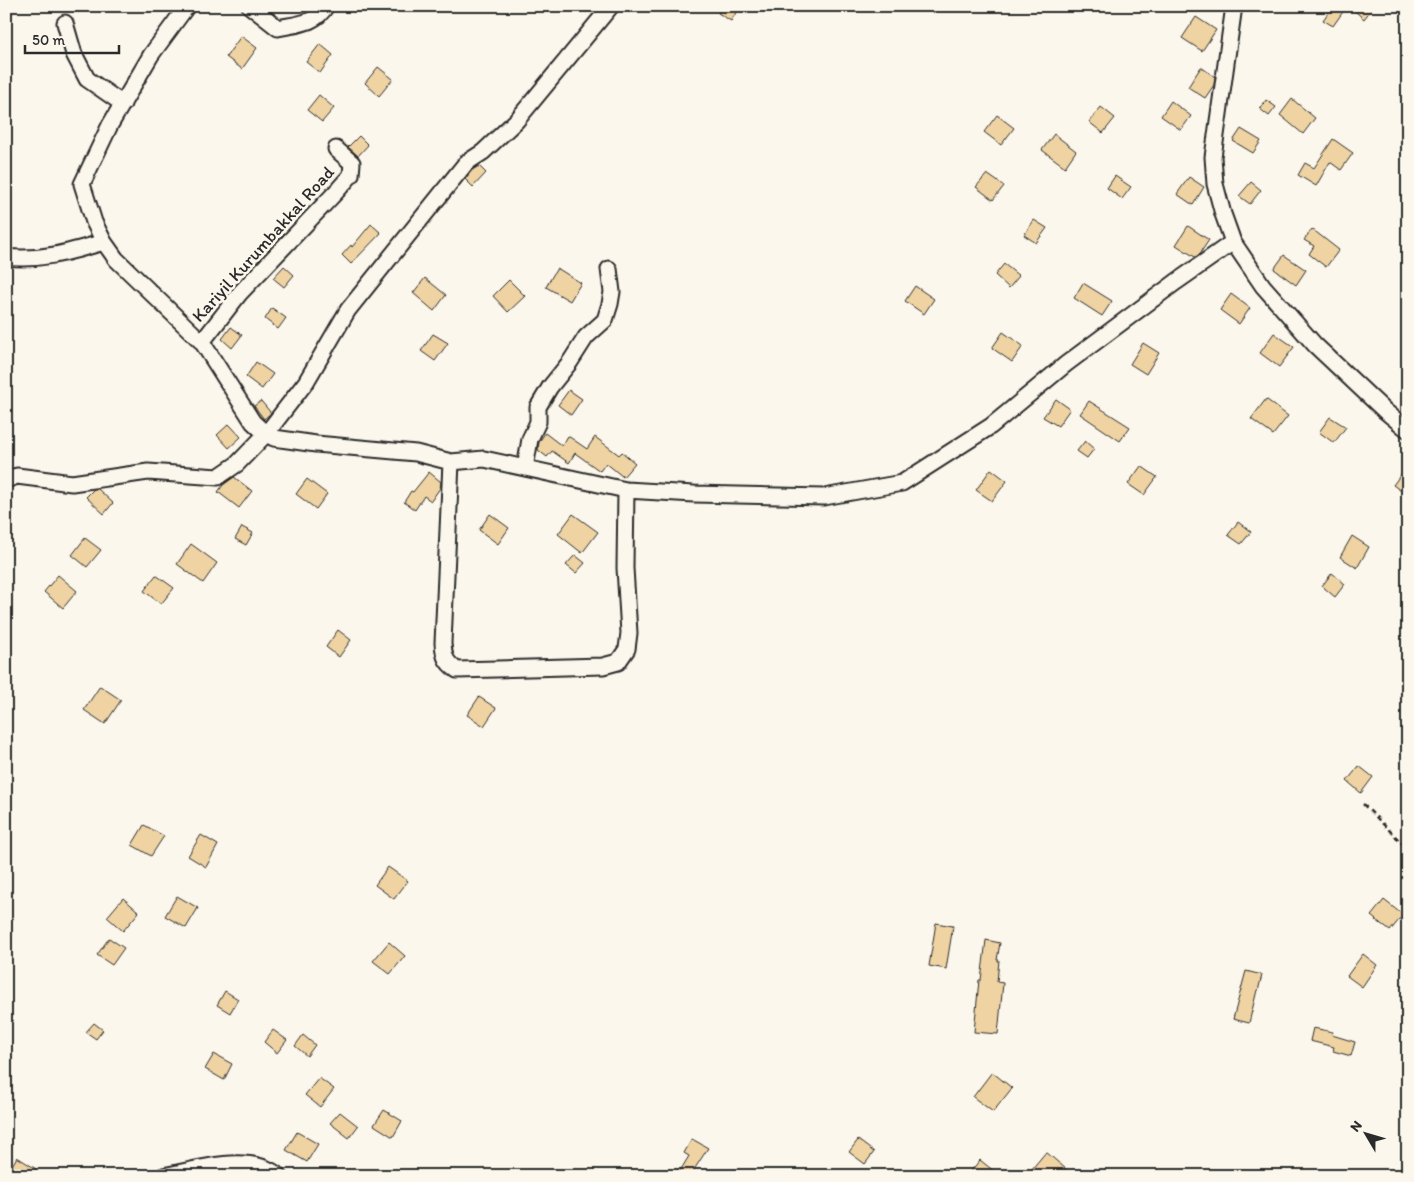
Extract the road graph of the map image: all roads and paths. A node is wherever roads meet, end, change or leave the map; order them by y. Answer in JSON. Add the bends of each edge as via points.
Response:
{"nodes":[{"id":1,"x":187,"y":6,"type":"edge"},
{"id":2,"x":250,"y":6,"type":"edge"},
{"id":3,"x":326,"y":6,"type":"edge"},
{"id":4,"x":611,"y":6,"type":"edge"},
{"id":5,"x":1234,"y":6,"type":"edge"},
{"id":6,"x":65,"y":22,"type":"dead end"},
{"id":7,"x":123,"y":104,"type":"junction"},
{"id":8,"x":336,"y":149,"type":"dead end"},
{"id":9,"x":104,"y":242,"type":"junction"},
{"id":10,"x":1233,"y":242,"type":"junction"},
{"id":11,"x":6,"y":257,"type":"edge"},
{"id":12,"x":609,"y":269,"type":"dead end"},
{"id":13,"x":202,"y":342,"type":"junction"},
{"id":14,"x":1408,"y":430,"type":"edge"},
{"id":15,"x":266,"y":434,"type":"junction"},
{"id":16,"x":452,"y":462,"type":"junction"},
{"id":17,"x":526,"y":468,"type":"junction"},
{"id":18,"x":6,"y":480,"type":"edge"},
{"id":19,"x":626,"y":490,"type":"junction"},
{"id":20,"x":1363,"y":804,"type":"dead end"},
{"id":21,"x":1408,"y":852,"type":"edge"},
{"id":22,"x":163,"y":1176,"type":"edge"},
{"id":23,"x":279,"y":1176,"type":"edge"}],
"edges":[{"from":1,"to":7,"type":"street","via":[[151,55]]},
{"from":2,"to":3,"type":"street","via":[[278,28],[304,23],[322,14]]},
{"from":4,"to":15,"type":"street","via":[[517,120],[459,171],[348,310],[306,382]]},
{"from":5,"to":10,"type":"street","via":[[1213,157],[1215,184]]},
{"from":6,"to":7,"type":"street","via":[[74,54],[87,79]]},
{"from":7,"to":9,"type":"street","via":[[82,184]]},
{"from":8,"to":13,"type":"street","name":"Kariyil Kurumbakkal Road","via":[[352,163],[351,175],[240,293]]},
{"from":9,"to":11,"type":"street","via":[[63,254],[24,259]]},
{"from":9,"to":13,"type":"street","via":[[116,259]]},
{"from":10,"to":14,"type":"street","via":[[1263,286],[1315,345]]},
{"from":10,"to":19,"type":"street","via":[[1066,364],[991,426],[902,483],[824,497]]},
{"from":12,"to":17,"type":"street","via":[[612,292],[605,320],[586,337],[538,407],[538,422],[530,439]]},
{"from":13,"to":15,"type":"street","via":[[253,422]]},
{"from":15,"to":16,"type":"street","via":[[316,444],[416,453]]},
{"from":15,"to":18,"type":"street","via":[[237,464],[218,477],[148,472],[72,482],[16,476]]},
{"from":16,"to":17,"type":"street","via":[[484,459]]},
{"from":16,"to":19,"type":"street","via":[[443,643],[444,654],[457,670],[603,666],[618,662],[627,649],[629,633],[625,568]]},
{"from":17,"to":19,"type":"street"},
{"from":20,"to":21,"type":"path"},
{"from":22,"to":23,"type":"street","via":[[239,1163],[265,1168]]}]}
